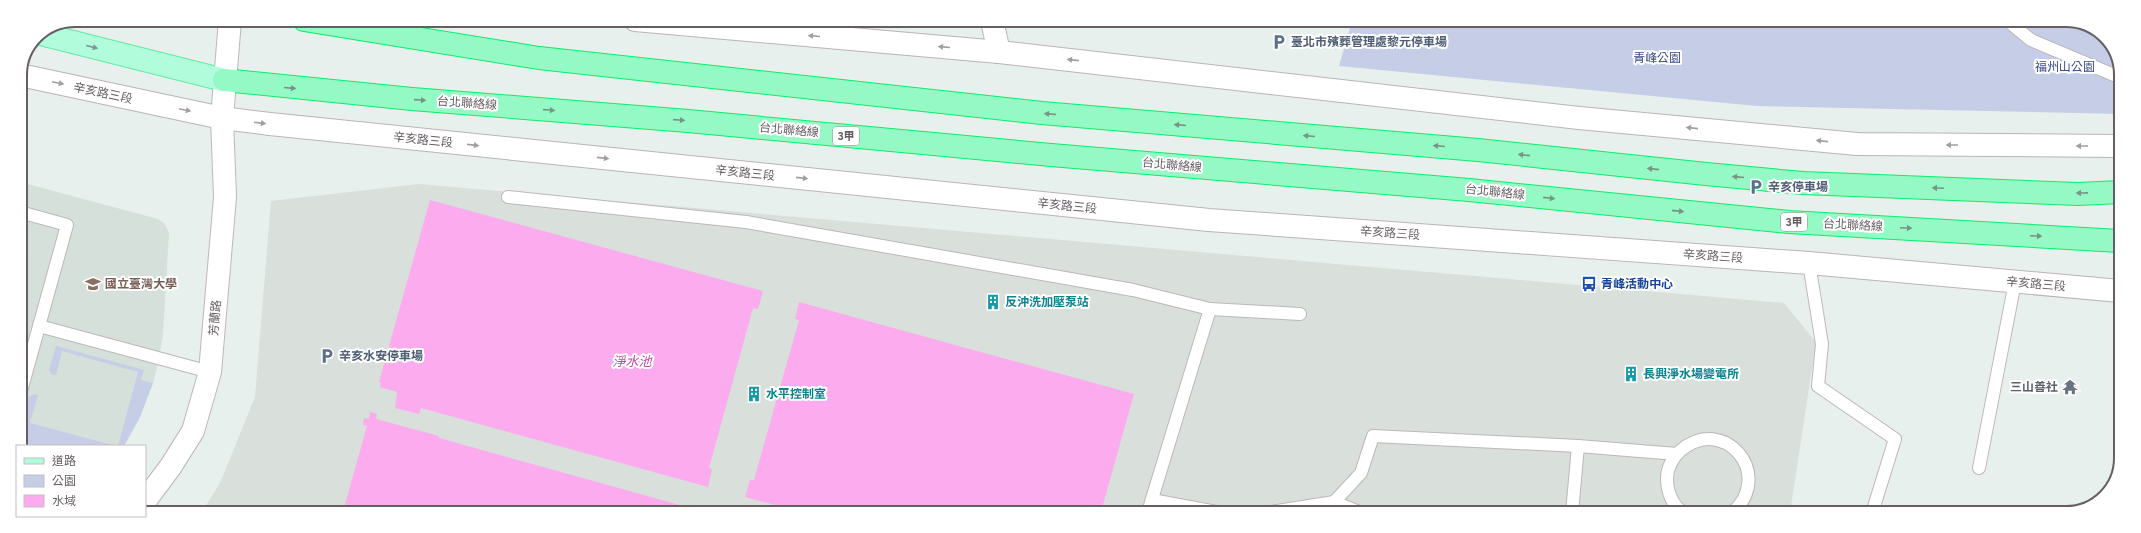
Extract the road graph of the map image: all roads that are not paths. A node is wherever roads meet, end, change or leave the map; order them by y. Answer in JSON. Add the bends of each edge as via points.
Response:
{"nodes":[{"id":1,"x":229,"y":27,"type":"edge"},
{"id":2,"x":347,"y":27,"type":"edge"},
{"id":3,"x":715,"y":27,"type":"edge"},
{"id":4,"x":994,"y":27,"type":"edge"},
{"id":5,"x":2015,"y":27,"type":"edge"},
{"id":6,"x":47,"y":36,"type":"edge"},
{"id":7,"x":999,"y":52,"type":"junction"},
{"id":8,"x":2114,"y":75,"type":"edge"},
{"id":9,"x":27,"y":76,"type":"edge"},
{"id":10,"x":224,"y":80,"type":"junction"},
{"id":11,"x":222,"y":118,"type":"junction"},
{"id":12,"x":2114,"y":146,"type":"edge"},
{"id":13,"x":2114,"y":192,"type":"edge"},
{"id":14,"x":508,"y":197,"type":"dead end"},
{"id":15,"x":27,"y":214,"type":"edge"},
{"id":16,"x":2114,"y":241,"type":"edge"},
{"id":17,"x":1809,"y":263,"type":"junction"},
{"id":18,"x":2015,"y":282,"type":"junction"},
{"id":19,"x":2114,"y":290,"type":"edge"},
{"id":20,"x":1210,"y":309,"type":"junction"},
{"id":21,"x":1300,"y":314,"type":"dead end"},
{"id":22,"x":39,"y":326,"type":"junction"},
{"id":23,"x":27,"y":370,"type":"edge"},
{"id":24,"x":210,"y":372,"type":"junction"},
{"id":25,"x":1578,"y":446,"type":"junction"},
{"id":26,"x":1677,"y":454,"type":"junction"},
{"id":27,"x":1979,"y":468,"type":"dead end"},
{"id":28,"x":146,"y":499,"type":"edge"},
{"id":29,"x":1152,"y":500,"type":"junction"},
{"id":30,"x":1334,"y":502,"type":"junction"},
{"id":31,"x":1150,"y":506,"type":"edge"},
{"id":32,"x":1187,"y":506,"type":"edge"},
{"id":33,"x":1309,"y":506,"type":"edge"},
{"id":34,"x":1344,"y":506,"type":"edge"},
{"id":35,"x":1573,"y":506,"type":"edge"},
{"id":36,"x":1678,"y":506,"type":"edge"},
{"id":37,"x":1739,"y":506,"type":"edge"},
{"id":38,"x":1874,"y":506,"type":"edge"}],
"edges":[{"from":1,"to":10,"type":"main road","name":"芳蘭路"},
{"from":13,"to":2,"type":"highway","one_way":true,"via":[[2078,194],[1803,183],[1478,150],[1042,114],[539,58]]},
{"from":7,"to":3,"type":"main road","one_way":true},
{"from":4,"to":7,"type":"main road"},
{"from":5,"to":8,"type":"lane","via":[[2031,40]]},
{"from":6,"to":10,"type":"main road","one_way":true},
{"from":12,"to":7,"type":"main road","one_way":true,"via":[[1857,144],[1579,118]]},
{"from":9,"to":11,"type":"main road","name":"辛亥路三段","one_way":true},
{"from":10,"to":11,"type":"main road","name":"芳蘭路"},
{"from":10,"to":16,"type":"highway","name":"台北聯絡線","number":"3甲","one_way":true,"via":[[412,99],[1468,190],[1789,222]]},
{"from":11,"to":17,"type":"main road","name":"辛亥路三段","one_way":true,"via":[[1209,220]]},
{"from":11,"to":24,"type":"main road","name":"芳蘭路","via":[[225,197]]},
{"from":14,"to":20,"type":"lane","via":[[746,222],[1133,290]]},
{"from":15,"to":22,"type":"lane","via":[[67,225]]},
{"from":17,"to":18,"type":"main road","name":"辛亥路三段"},
{"from":17,"to":38,"type":"lane","via":[[1822,344],[1818,386],[1895,439]]},
{"from":18,"to":19,"type":"main road","name":"辛亥路三段"},
{"from":18,"to":27,"type":"lane"},
{"from":20,"to":21,"type":"lane"},
{"from":20,"to":29,"type":"lane"},
{"from":22,"to":23,"type":"lane"},
{"from":22,"to":24,"type":"lane"},
{"from":24,"to":28,"type":"main road","name":"芳蘭路","via":[[193,431]]},
{"from":25,"to":26,"type":"lane"},
{"from":25,"to":30,"type":"lane","via":[[1373,436],[1361,473]]},
{"from":25,"to":35,"type":"lane"},
{"from":26,"to":36,"type":"lane","via":[[1670,464],[1667,476],[1668,489]]},
{"from":26,"to":37,"type":"lane","via":[[1688,444],[1715,439],[1729,444],[1740,453],[1747,466],[1749,480],[1747,494]]},
{"from":29,"to":31,"type":"lane"},
{"from":29,"to":32,"type":"lane"},
{"from":30,"to":33,"type":"lane"},
{"from":30,"to":34,"type":"lane"}]}
